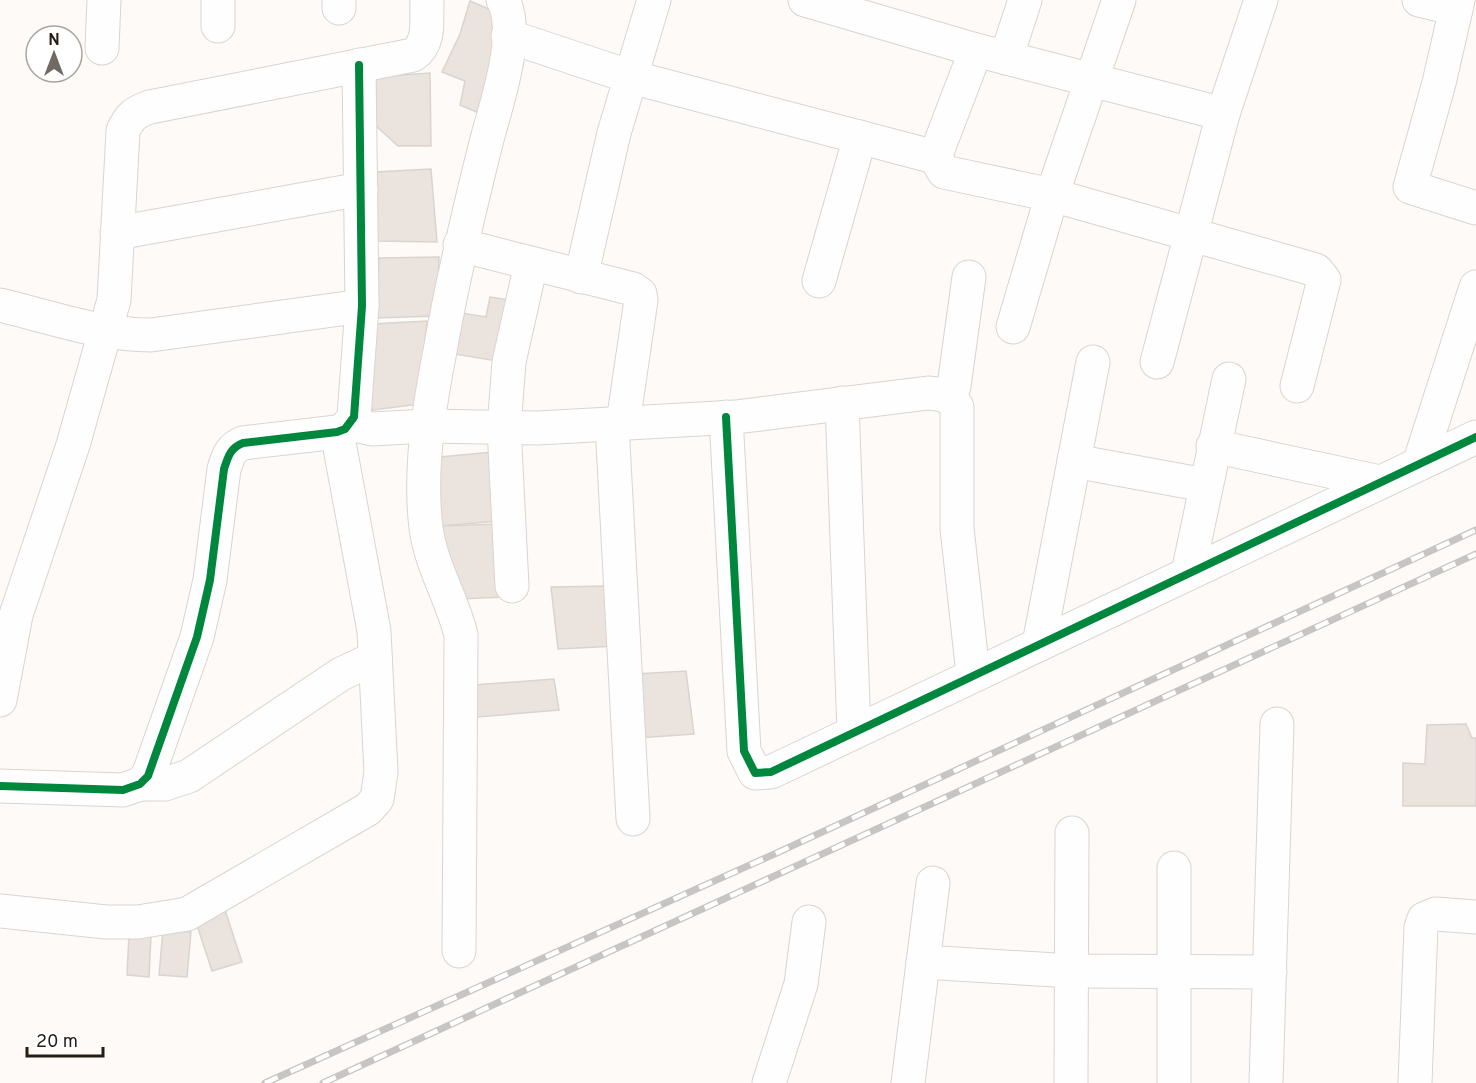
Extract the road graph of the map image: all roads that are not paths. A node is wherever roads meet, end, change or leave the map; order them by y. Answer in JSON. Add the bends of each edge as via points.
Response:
{"nodes":[{"id":1,"x":104,"y":0,"type":"edge"},
{"id":2,"x":427,"y":0,"type":"edge"},
{"id":3,"x":503,"y":0,"type":"edge"},
{"id":4,"x":654,"y":0,"type":"edge"},
{"id":5,"x":805,"y":0,"type":"edge"},
{"id":6,"x":1025,"y":0,"type":"edge"},
{"id":7,"x":1119,"y":0,"type":"edge"},
{"id":8,"x":1261,"y":0,"type":"edge"},
{"id":9,"x":1419,"y":0,"type":"edge"},
{"id":10,"x":1457,"y":4,"type":"edge"},
{"id":11,"x":508,"y":36,"type":"junction"},
{"id":12,"x":102,"y":48,"type":"dead end"},
{"id":13,"x":991,"y":54,"type":"junction"},
{"id":14,"x":359,"y":65,"type":"junction"},
{"id":15,"x":631,"y":77,"type":"junction"},
{"id":16,"x":1090,"y":79,"type":"junction"},
{"id":17,"x":1222,"y":114,"type":"junction"},
{"id":18,"x":860,"y":137,"type":"junction"},
{"id":19,"x":935,"y":158,"type":"junction"},
{"id":20,"x":361,"y":189,"type":"junction"},
{"id":21,"x":1052,"y":195,"type":"junction"},
{"id":22,"x":1476,"y":208,"type":"edge"},
{"id":23,"x":117,"y":233,"type":"junction"},
{"id":24,"x":1191,"y":234,"type":"junction"},
{"id":25,"x":460,"y":245,"type":"junction"},
{"id":26,"x":531,"y":264,"type":"junction"},
{"id":27,"x":581,"y":277,"type":"junction"},
{"id":28,"x":969,"y":277,"type":"dead end"},
{"id":29,"x":819,"y":281,"type":"dead end"},
{"id":30,"x":1476,"y":287,"type":"edge"},
{"id":31,"x":0,"y":305,"type":"edge"},
{"id":32,"x":362,"y":306,"type":"junction"},
{"id":33,"x":1013,"y":327,"type":"dead end"},
{"id":34,"x":107,"y":331,"type":"junction"},
{"id":35,"x":1094,"y":362,"type":"dead end"},
{"id":36,"x":1157,"y":362,"type":"dead end"},
{"id":37,"x":1229,"y":379,"type":"dead end"},
{"id":38,"x":1297,"y":386,"type":"dead end"},
{"id":39,"x":949,"y":397,"type":"junction"},
{"id":40,"x":842,"y":403,"type":"junction"},
{"id":41,"x":726,"y":417,"type":"junction"},
{"id":42,"x":618,"y":423,"type":"junction"},
{"id":43,"x":426,"y":426,"type":"junction"},
{"id":44,"x":504,"y":427,"type":"junction"},
{"id":45,"x":344,"y":428,"type":"junction"},
{"id":46,"x":1476,"y":437,"type":"edge"},
{"id":47,"x":1213,"y":446,"type":"junction"},
{"id":48,"x":1074,"y":461,"type":"junction"},
{"id":49,"x":1419,"y":464,"type":"junction"},
{"id":50,"x":1380,"y":482,"type":"junction"},
{"id":51,"x":1205,"y":485,"type":"junction"},
{"id":52,"x":1188,"y":573,"type":"junction"},
{"id":53,"x":512,"y":586,"type":"dead end"},
{"id":54,"x":1039,"y":644,"type":"junction"},
{"id":55,"x":375,"y":658,"type":"junction"},
{"id":56,"x":973,"y":674,"type":"junction"},
{"id":57,"x":0,"y":700,"type":"edge"},
{"id":58,"x":1277,"y":724,"type":"dead end"},
{"id":59,"x":854,"y":731,"type":"junction"},
{"id":60,"x":140,"y":784,"type":"junction"},
{"id":61,"x":0,"y":786,"type":"edge"},
{"id":62,"x":633,"y":819,"type":"dead end"},
{"id":63,"x":1072,"y":833,"type":"dead end"},
{"id":64,"x":1174,"y":868,"type":"dead end"},
{"id":65,"x":933,"y":883,"type":"dead end"},
{"id":66,"x":0,"y":911,"type":"edge"},
{"id":67,"x":1476,"y":916,"type":"edge"},
{"id":68,"x":809,"y":922,"type":"dead end"},
{"id":69,"x":459,"y":951,"type":"dead end"},
{"id":70,"x":923,"y":962,"type":"junction"},
{"id":71,"x":1072,"y":971,"type":"junction"},
{"id":72,"x":1174,"y":972,"type":"junction"},
{"id":73,"x":1270,"y":972,"type":"junction"},
{"id":74,"x":769,"y":1083,"type":"edge"},
{"id":75,"x":908,"y":1083,"type":"edge"},
{"id":76,"x":1071,"y":1083,"type":"edge"},
{"id":77,"x":1174,"y":1083,"type":"edge"},
{"id":78,"x":1266,"y":1083,"type":"edge"},
{"id":79,"x":1415,"y":1083,"type":"edge"}],
"edges":[{"from":1,"to":12,"type":"street"},
{"from":2,"to":14,"type":"street","via":[[426,41],[421,50]]},
{"from":3,"to":11,"type":"street"},
{"from":4,"to":15,"type":"street"},
{"from":5,"to":13,"type":"street"},
{"from":6,"to":13,"type":"street"},
{"from":7,"to":16,"type":"street"},
{"from":8,"to":17,"type":"street"},
{"from":9,"to":10,"type":"street"},
{"from":10,"to":22,"type":"street","via":[[1410,187]]},
{"from":11,"to":15,"type":"street"},
{"from":11,"to":25,"type":"street","via":[[504,70]]},
{"from":13,"to":16,"type":"street"},
{"from":13,"to":19,"type":"street"},
{"from":14,"to":20,"type":"street"},
{"from":14,"to":23,"type":"street","via":[[136,112],[123,131]]},
{"from":15,"to":18,"type":"street"},
{"from":15,"to":27,"type":"street"},
{"from":16,"to":17,"type":"street"},
{"from":16,"to":21,"type":"street"},
{"from":17,"to":24,"type":"street"},
{"from":18,"to":19,"type":"street"},
{"from":18,"to":29,"type":"street"},
{"from":19,"to":21,"type":"street","via":[[944,172]]},
{"from":20,"to":23,"type":"street"},
{"from":20,"to":32,"type":"street"},
{"from":21,"to":24,"type":"street"},
{"from":21,"to":33,"type":"street"},
{"from":23,"to":34,"type":"street","via":[[114,300]]},
{"from":24,"to":36,"type":"street"},
{"from":24,"to":38,"type":"street","via":[[1321,273],[1324,280]]},
{"from":25,"to":26,"type":"street"},
{"from":25,"to":43,"type":"street"},
{"from":26,"to":27,"type":"street"},
{"from":26,"to":44,"type":"street","via":[[509,362]]},
{"from":27,"to":42,"type":"street","via":[[633,289],[642,300]]},
{"from":28,"to":39,"type":"street","via":[[954,386]]},
{"from":30,"to":49,"type":"street"},
{"from":31,"to":34,"type":"street"},
{"from":32,"to":34,"type":"street","via":[[152,335]]},
{"from":32,"to":45,"type":"street","via":[[354,417]]},
{"from":34,"to":57,"type":"street","via":[[16,615]]},
{"from":35,"to":48,"type":"street"},
{"from":37,"to":47,"type":"street"},
{"from":39,"to":40,"type":"street","via":[[928,393]]},
{"from":39,"to":56,"type":"street","via":[[957,407],[957,528]]},
{"from":40,"to":41,"type":"street"},
{"from":40,"to":59,"type":"street"},
{"from":41,"to":42,"type":"street"},
{"from":41,"to":59,"type":"street","via":[[744,751],[749,764],[755,773],[771,772]]},
{"from":42,"to":44,"type":"street"},
{"from":42,"to":62,"type":"street"},
{"from":43,"to":44,"type":"street"},
{"from":43,"to":45,"type":"street"},
{"from":43,"to":69,"type":"street","via":[[425,525],[430,554],[455,610],[461,635]]},
{"from":44,"to":53,"type":"street"},
{"from":45,"to":55,"type":"street"},
{"from":45,"to":60,"type":"street","via":[[243,443],[229,454],[197,637],[148,776]]},
{"from":46,"to":49,"type":"street"},
{"from":47,"to":50,"type":"street"},
{"from":47,"to":51,"type":"street"},
{"from":48,"to":51,"type":"street"},
{"from":48,"to":54,"type":"street"},
{"from":49,"to":50,"type":"street"},
{"from":50,"to":52,"type":"street"},
{"from":51,"to":52,"type":"street"},
{"from":52,"to":54,"type":"street"},
{"from":54,"to":56,"type":"street"},
{"from":55,"to":60,"type":"street","via":[[341,674],[189,776],[165,784]]},
{"from":55,"to":66,"type":"street","via":[[381,772],[377,799],[368,809],[187,914],[138,922],[106,922]]},
{"from":56,"to":59,"type":"street"},
{"from":58,"to":73,"type":"street"},
{"from":60,"to":61,"type":"street","via":[[123,790]]},
{"from":63,"to":71,"type":"street"},
{"from":64,"to":72,"type":"street"},
{"from":65,"to":70,"type":"street"},
{"from":67,"to":79,"type":"street","via":[[1428,915],[1421,927]]},
{"from":68,"to":74,"type":"street","via":[[801,984]]},
{"from":70,"to":71,"type":"street"},
{"from":70,"to":75,"type":"street"},
{"from":71,"to":72,"type":"street"},
{"from":71,"to":76,"type":"street"},
{"from":72,"to":73,"type":"street"},
{"from":72,"to":77,"type":"street"},
{"from":73,"to":78,"type":"street"}]}
